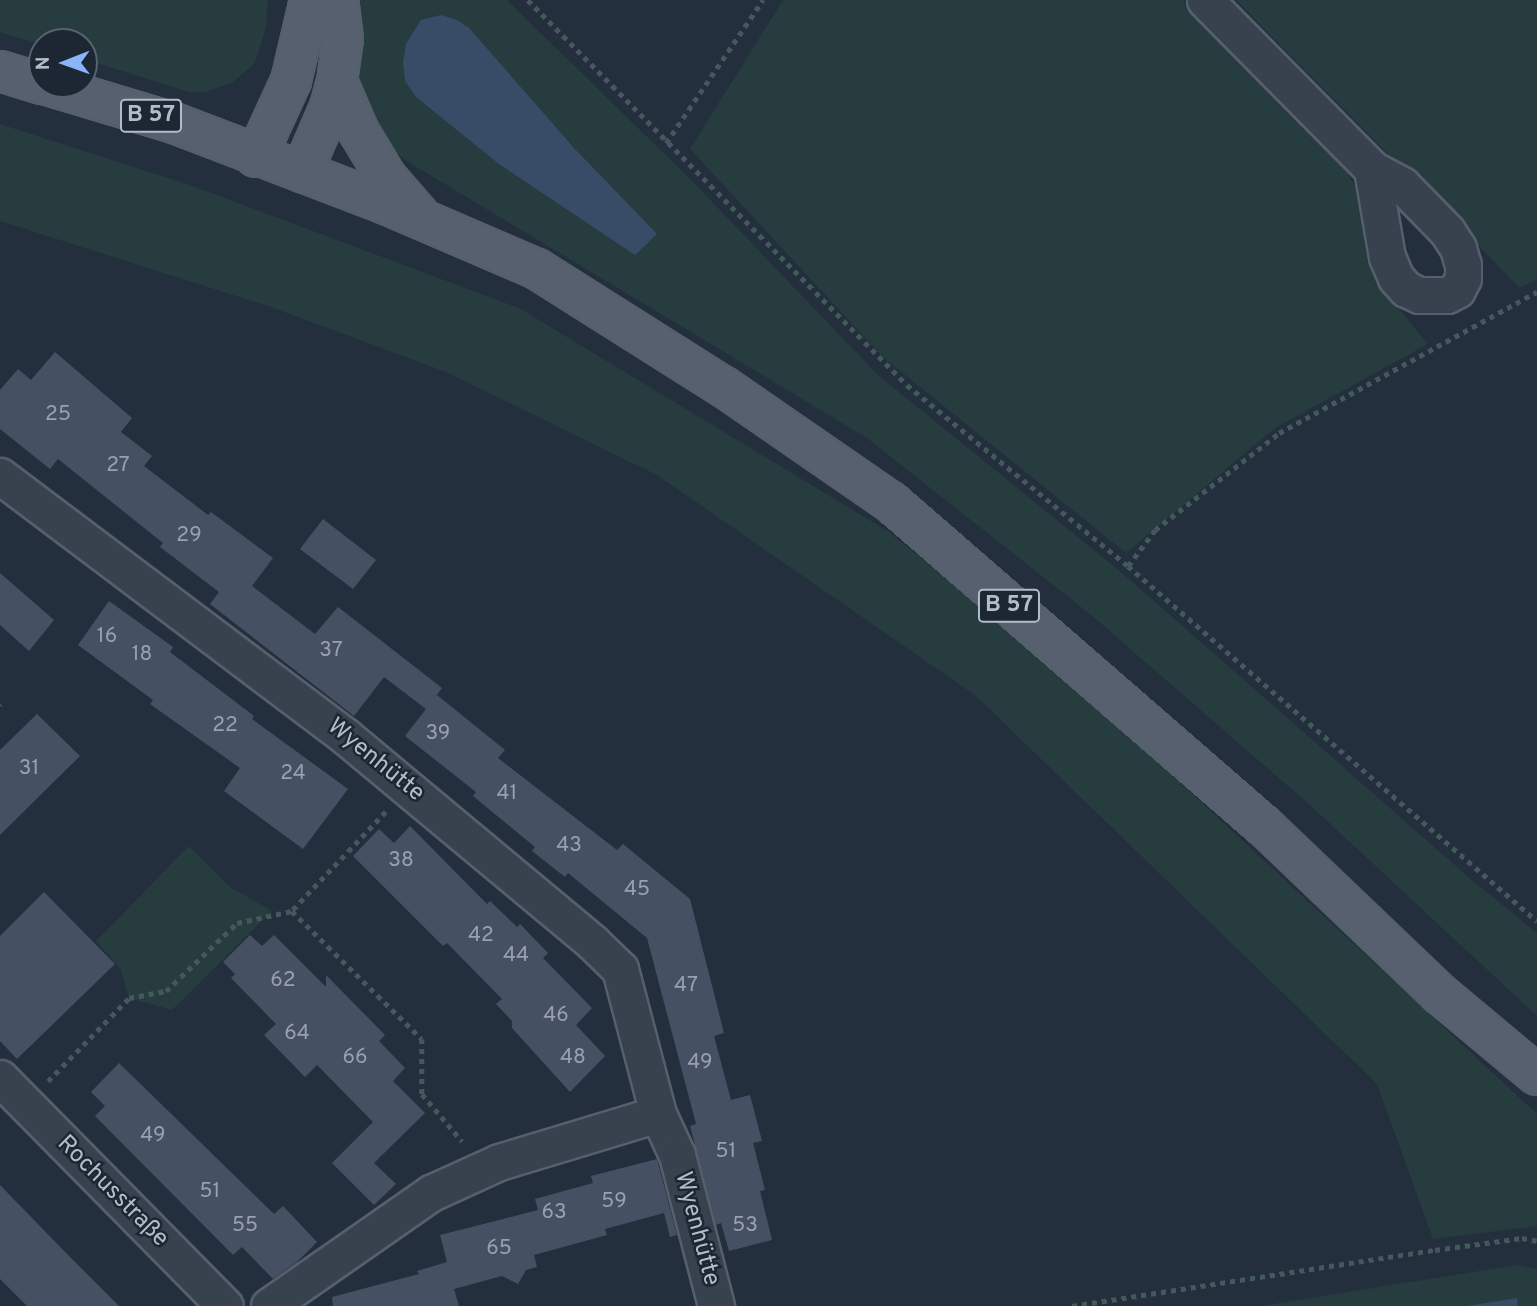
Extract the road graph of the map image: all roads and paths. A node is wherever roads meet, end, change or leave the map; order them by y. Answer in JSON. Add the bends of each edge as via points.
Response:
{"nodes":[{"id":1,"x":310,"y":0,"type":"edge"},
{"id":2,"x":338,"y":0,"type":"edge"},
{"id":3,"x":528,"y":0,"type":"edge"},
{"id":4,"x":763,"y":0,"type":"edge"},
{"id":5,"x":1205,"y":0,"type":"edge"},
{"id":6,"x":0,"y":71,"type":"edge"},
{"id":7,"x":28,"y":79,"type":"edge"},
{"id":8,"x":337,"y":81,"type":"junction"},
{"id":9,"x":90,"y":98,"type":"edge"},
{"id":10,"x":666,"y":143,"type":"junction"},
{"id":11,"x":256,"y":157,"type":"junction"},
{"id":12,"x":1372,"y":169,"type":"dead end"},
{"id":13,"x":302,"y":172,"type":"junction"},
{"id":14,"x":423,"y":219,"type":"junction"},
{"id":15,"x":1537,"y":292,"type":"edge"},
{"id":16,"x":0,"y":476,"type":"edge"},
{"id":17,"x":1128,"y":566,"type":"junction"},
{"id":18,"x":408,"y":789,"type":"junction"},
{"id":19,"x":292,"y":911,"type":"junction"},
{"id":20,"x":1537,"y":921,"type":"edge"},
{"id":21,"x":1537,"y":1075,"type":"edge"},
{"id":22,"x":0,"y":1078,"type":"edge"},
{"id":23,"x":25,"y":1104,"type":"junction"},
{"id":24,"x":658,"y":1114,"type":"junction"},
{"id":25,"x":486,"y":1168,"type":"junction"},
{"id":26,"x":1537,"y":1241,"type":"edge"},
{"id":27,"x":225,"y":1306,"type":"edge"},
{"id":28,"x":269,"y":1306,"type":"edge"},
{"id":29,"x":716,"y":1306,"type":"edge"},
{"id":30,"x":1072,"y":1306,"type":"edge"}],
"edges":[{"from":1,"to":11,"type":"main road","via":[[291,81]]},
{"from":2,"to":8,"type":"main road","via":[[343,39]]},
{"from":3,"to":10,"type":"path"},
{"from":4,"to":10,"type":"path"},
{"from":5,"to":12,"type":"street"},
{"from":6,"to":7,"type":"main road","number":"B 57"},
{"from":8,"to":13,"type":"main road"},
{"from":8,"to":14,"type":"main road","via":[[359,132],[386,177]]},
{"from":9,"to":11,"type":"main road","number":"B 57","via":[[174,123]]},
{"from":10,"to":17,"type":"path","via":[[907,385]]},
{"from":11,"to":13,"type":"main road","number":"B 57"},
{"from":13,"to":14,"type":"main road","number":"B 57"},
{"from":14,"to":21,"type":"main road","number":"B 57","via":[[537,269],[724,387],[891,502],[1265,827],[1440,994]]},
{"from":15,"to":17,"type":"path","via":[[1279,433],[1155,530]]},
{"from":16,"to":18,"type":"street","name":"Wyenhütte","via":[[345,736]]},
{"from":17,"to":20,"type":"path"},
{"from":18,"to":19,"type":"path"},
{"from":18,"to":24,"type":"street","name":"Wyenhütte","via":[[620,969]]},
{"from":19,"to":23,"type":"path","via":[[237,923],[166,991],[129,999]]},
{"from":19,"to":25,"type":"path","via":[[422,1039],[422,1094]]},
{"from":22,"to":23,"type":"street","name":"Rochusstraße"},
{"from":23,"to":27,"type":"street","name":"Rochusstraße"},
{"from":24,"to":25,"type":"street"},
{"from":24,"to":29,"type":"street","name":"Wyenhütte","via":[[677,1155]]},
{"from":25,"to":28,"type":"street","via":[[431,1193]]},
{"from":26,"to":30,"type":"path","via":[[1522,1238],[1435,1250]]}]}
